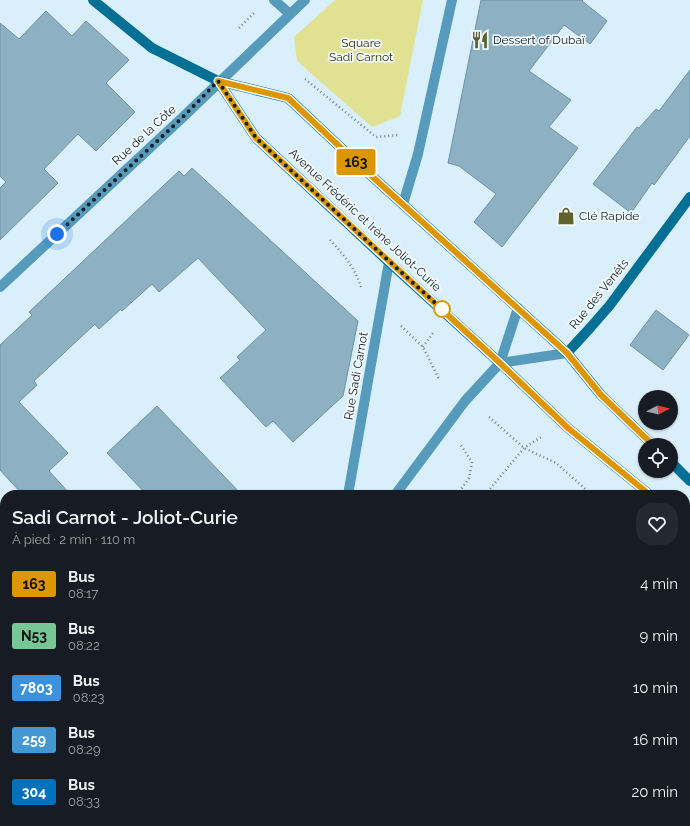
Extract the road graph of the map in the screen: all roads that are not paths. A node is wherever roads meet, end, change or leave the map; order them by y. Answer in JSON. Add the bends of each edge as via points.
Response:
{"nodes":[{"id":1,"x":94,"y":0,"type":"edge"},
{"id":2,"x":274,"y":0,"type":"edge"},
{"id":3,"x":305,"y":0,"type":"edge"},
{"id":4,"x":452,"y":0,"type":"edge"},
{"id":5,"x":290,"y":14,"type":"junction"},
{"id":6,"x":218,"y":81,"type":"junction"},
{"id":7,"x":690,"y":197,"type":"edge"},
{"id":8,"x":403,"y":204,"type":"junction"},
{"id":9,"x":390,"y":262,"type":"junction"},
{"id":10,"x":0,"y":287,"type":"edge"},
{"id":11,"x":518,"y":308,"type":"junction"},
{"id":12,"x":567,"y":353,"type":"junction"},
{"id":13,"x":500,"y":363,"type":"junction"},
{"id":14,"x":646,"y":438,"type":"edge"},
{"id":15,"x":678,"y":469,"type":"edge"},
{"id":16,"x":690,"y":481,"type":"edge"},
{"id":17,"x":349,"y":490,"type":"edge"},
{"id":18,"x":400,"y":490,"type":"edge"},
{"id":19,"x":644,"y":490,"type":"edge"}],
"edges":[{"from":1,"to":6,"type":"main road","name":"Avenue Frédéric et Irène Joliot-Curie","via":[[152,48]]},
{"from":2,"to":5,"type":"street"},
{"from":3,"to":5,"type":"street","name":"Rue de la Côte"},
{"from":4,"to":8,"type":"street","via":[[418,154]]},
{"from":5,"to":6,"type":"street","name":"Rue de la Côte"},
{"from":6,"to":8,"type":"main road","name":"Avenue Frédéric et Irène Joliot-Curie","via":[[288,98]]},
{"from":6,"to":9,"type":"main road","name":"Avenue Frédéric et Irène Joliot-Curie","via":[[256,138]]},
{"from":6,"to":10,"type":"street","name":"Rue de la Côte","via":[[182,118]]},
{"from":7,"to":12,"type":"main road","name":"Rue des Venêts","via":[[610,305]]},
{"from":8,"to":11,"type":"main road","name":"Avenue Frédéric et Irène Joliot-Curie"},
{"from":9,"to":13,"type":"main road","name":"Avenue Frédéric et Irène Joliot-Curie"},
{"from":9,"to":17,"type":"street","name":"Rue Sadi Carnot"},
{"from":11,"to":12,"type":"main road","name":"Avenue Frédéric et Irène Joliot-Curie"},
{"from":11,"to":13,"type":"street"},
{"from":12,"to":13,"type":"street"},
{"from":12,"to":14,"type":"main road","name":"Avenue Frédéric et Irène Joliot-Curie","via":[[601,395]]},
{"from":13,"to":18,"type":"street","via":[[465,401]]},
{"from":13,"to":19,"type":"main road","name":"Avenue Frédéric et Irène Joliot-Curie","via":[[568,428]]},
{"from":15,"to":16,"type":"main road"}]}
